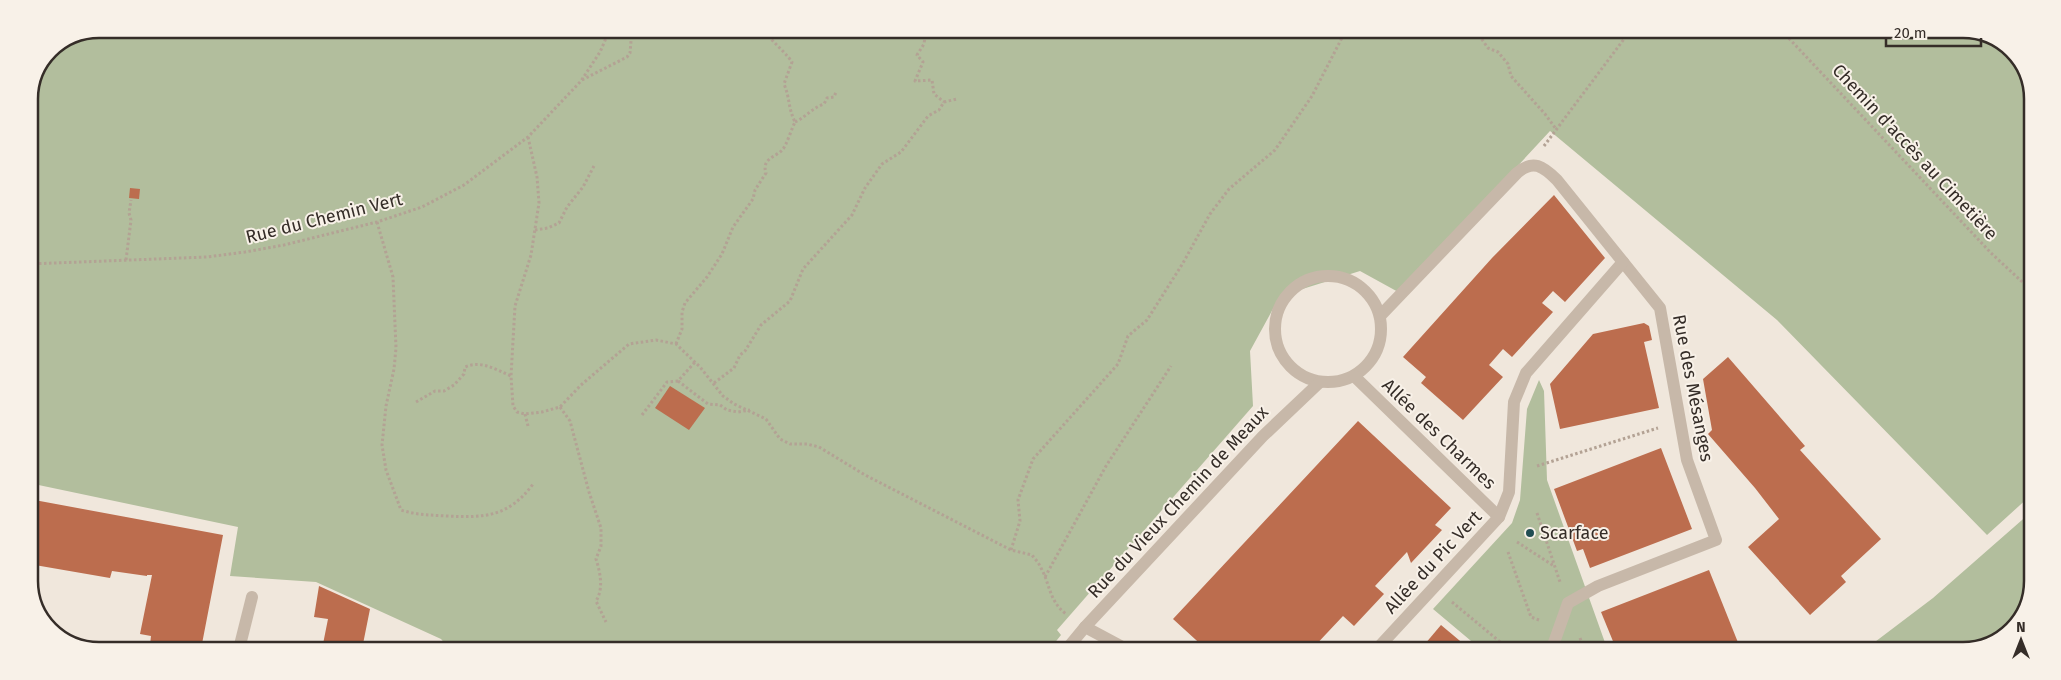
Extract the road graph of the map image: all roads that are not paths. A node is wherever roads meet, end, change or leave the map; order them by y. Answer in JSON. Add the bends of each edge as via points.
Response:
{"nodes":[{"id":1,"x":1623,"y":262,"type":"junction"},
{"id":2,"x":1380,"y":316,"type":"junction"},
{"id":3,"x":1354,"y":376,"type":"junction"},
{"id":4,"x":1320,"y":382,"type":"junction"},
{"id":5,"x":1499,"y":517,"type":"junction"},
{"id":6,"x":252,"y":596,"type":"dead end"},
{"id":7,"x":1085,"y":627,"type":"junction"},
{"id":8,"x":241,"y":642,"type":"edge"},
{"id":9,"x":1073,"y":642,"type":"edge"},
{"id":10,"x":1113,"y":642,"type":"edge"},
{"id":11,"x":1383,"y":642,"type":"edge"},
{"id":12,"x":1554,"y":642,"type":"edge"}],
"edges":[{"from":1,"to":2,"type":"street","name":"Rue des Mésanges","via":[[1550,173],[1536,165],[1525,166]]},
{"from":1,"to":5,"type":"street","name":"Allée du Pic Vert","via":[[1526,373],[1514,402],[1509,492]]},
{"from":1,"to":12,"type":"street","name":"Rue des Mésanges","via":[[1660,308],[1687,460],[1716,540],[1598,586],[1568,603]]},
{"from":2,"to":3,"type":"street","via":[[1382,333],[1378,350],[1368,365]]},
{"from":2,"to":4,"type":"street","via":[[1373,300],[1361,287],[1345,279],[1328,276],[1310,279],[1295,288],[1277,317],[1275,334],[1280,352],[1290,366]]},
{"from":3,"to":4,"type":"street","via":[[1338,382]]},
{"from":3,"to":5,"type":"street","name":"Allée des Charmes"},
{"from":4,"to":7,"type":"street","name":"Rue du Vieux Chemin de Meaux","via":[[1263,436]]},
{"from":5,"to":11,"type":"street","name":"Allée du Pic Vert"},
{"from":6,"to":8,"type":"street"},
{"from":7,"to":9,"type":"street","name":"Rue du Vieux Chemin de Meaux"},
{"from":7,"to":10,"type":"street"}]}
